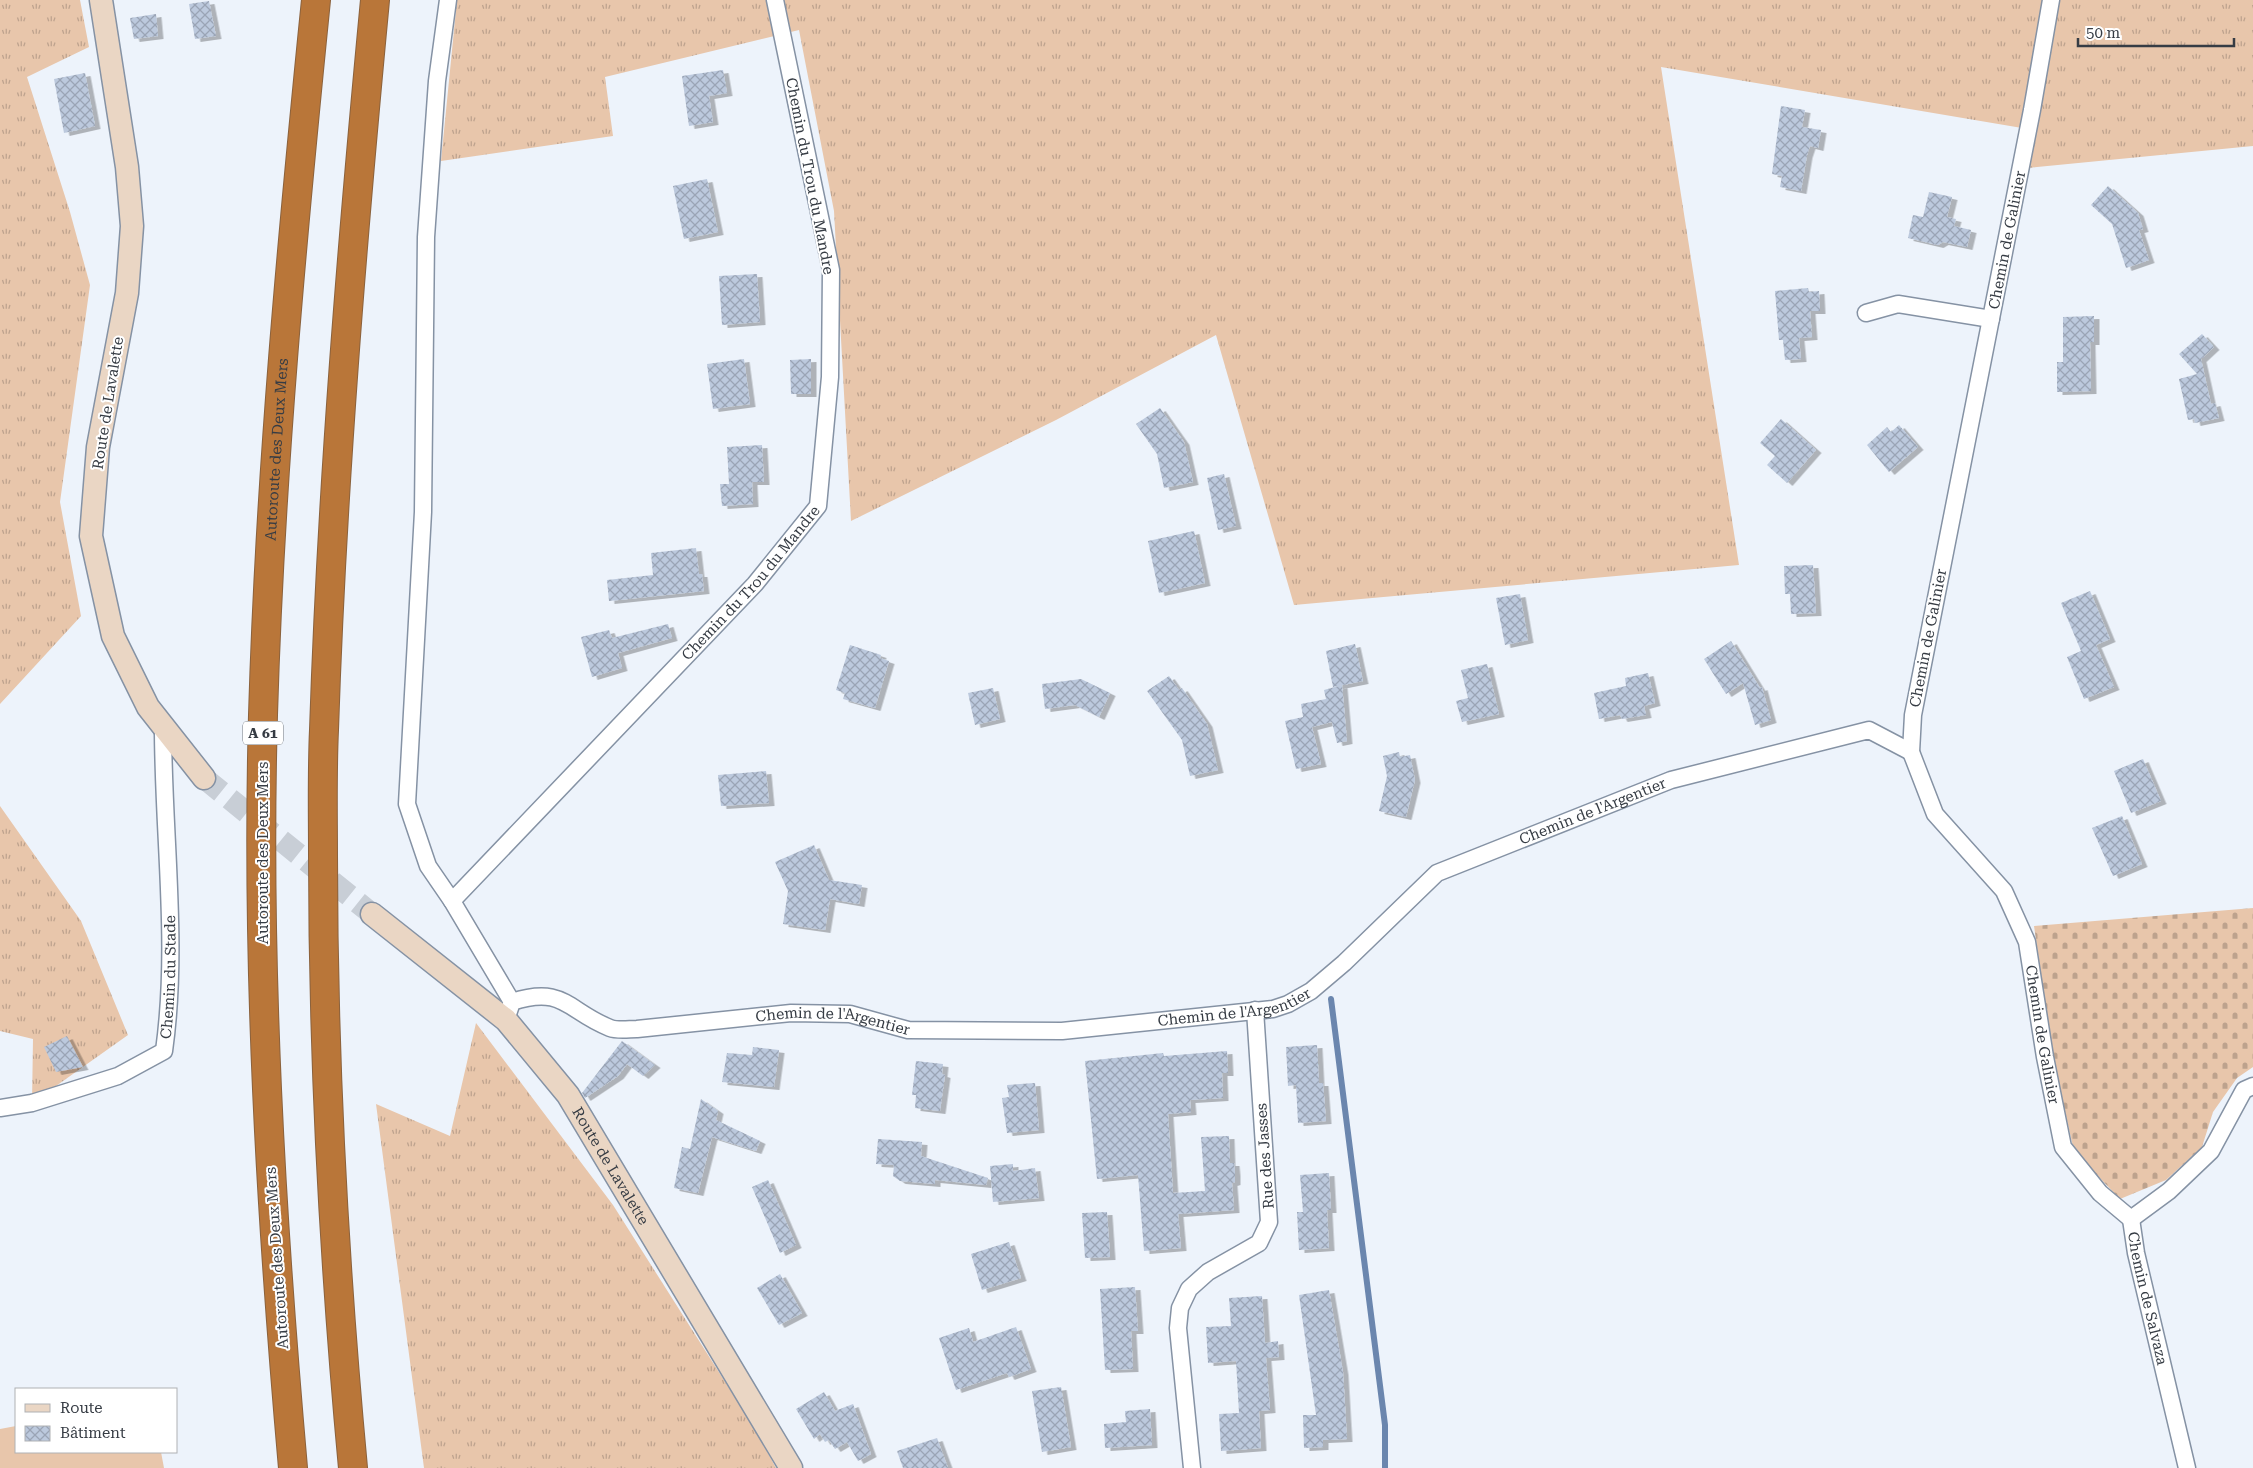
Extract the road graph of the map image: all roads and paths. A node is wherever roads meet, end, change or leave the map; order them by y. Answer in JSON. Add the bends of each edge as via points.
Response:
{"nodes":[{"id":1,"x":101,"y":0,"type":"edge"},
{"id":2,"x":316,"y":0,"type":"edge"},
{"id":3,"x":375,"y":0,"type":"edge"},
{"id":4,"x":448,"y":0,"type":"edge"},
{"id":5,"x":775,"y":0,"type":"edge"},
{"id":6,"x":2051,"y":0,"type":"edge"},
{"id":7,"x":1866,"y":313,"type":"dead end"},
{"id":8,"x":1991,"y":319,"type":"junction"},
{"id":9,"x":163,"y":728,"type":"junction"},
{"id":10,"x":1910,"y":752,"type":"junction"},
{"id":11,"x":204,"y":778,"type":"tunnel mouth"},
{"id":12,"x":452,"y":901,"type":"junction"},
{"id":13,"x":372,"y":914,"type":"tunnel mouth"},
{"id":14,"x":1255,"y":1010,"type":"junction"},
{"id":15,"x":509,"y":1011,"type":"junction"},
{"id":16,"x":2253,"y":1086,"type":"edge"},
{"id":17,"x":0,"y":1108,"type":"edge"},
{"id":18,"x":2131,"y":1219,"type":"junction"},
{"id":19,"x":293,"y":1468,"type":"edge"},
{"id":20,"x":353,"y":1468,"type":"edge"},
{"id":21,"x":791,"y":1468,"type":"edge"},
{"id":22,"x":1192,"y":1468,"type":"edge"},
{"id":23,"x":2187,"y":1468,"type":"edge"}],
"edges":[{"from":1,"to":9,"type":"main road","name":"Route de Lavalette","via":[[127,167],[132,226],[127,293],[98,447],[91,536],[113,636],[148,706]]},
{"from":2,"to":19,"type":"highway","name":"Autoroute des Deux Mers","number":"A 61","via":[[276,451],[263,716],[262,900],[267,1090],[279,1310]]},
{"from":3,"to":20,"type":"highway","via":[[336,459],[324,733],[323,916],[327,1094],[338,1308]]},
{"from":4,"to":12,"type":"street","via":[[437,81],[426,237],[422,512],[407,804],[428,866]]},
{"from":5,"to":12,"type":"street","name":"Chemin du Trou du Mandre","via":[[831,270],[830,377],[818,506],[756,584]]},
{"from":6,"to":8,"type":"street","name":"Chemin de Galinier"},
{"from":7,"to":8,"type":"street","via":[[1898,304]]},
{"from":8,"to":10,"type":"street","name":"Chemin de Galinier","via":[[1913,715]]},
{"from":9,"to":11,"type":"main road","name":"Route de Lavalette"},
{"from":9,"to":17,"type":"street","name":"Chemin du Stade","via":[[170,887],[170,1010],[164,1051],[118,1076],[32,1103]]},
{"from":10,"to":14,"type":"street","name":"Chemin de l'Argentier","via":[[1869,730],[1671,780],[1437,874],[1311,991],[1288,1004]]},
{"from":10,"to":18,"type":"street","name":"Chemin de Galinier","via":[[1935,814],[2004,891],[2027,942],[2063,1147],[2100,1193]]},
{"from":12,"to":15,"type":"street"},
{"from":13,"to":15,"type":"main road","name":"Route de Lavalette"},
{"from":14,"to":15,"type":"street","name":"Chemin de l'Argentier","via":[[1062,1031],[908,1030],[850,1014],[791,1013],[612,1029],[554,996],[530,996]]},
{"from":14,"to":22,"type":"street","name":"Rue des Jasses","via":[[1270,1222],[1259,1243],[1208,1272],[1189,1289],[1180,1308],[1178,1328]]},
{"from":15,"to":21,"type":"main road","name":"Route de Lavalette","via":[[568,1095]]},
{"from":16,"to":18,"type":"street","name":"Chemin de Salvaza","via":[[2244,1090],[2211,1151],[2168,1191]]},
{"from":18,"to":23,"type":"street","name":"Chemin de Salvaza"}]}
